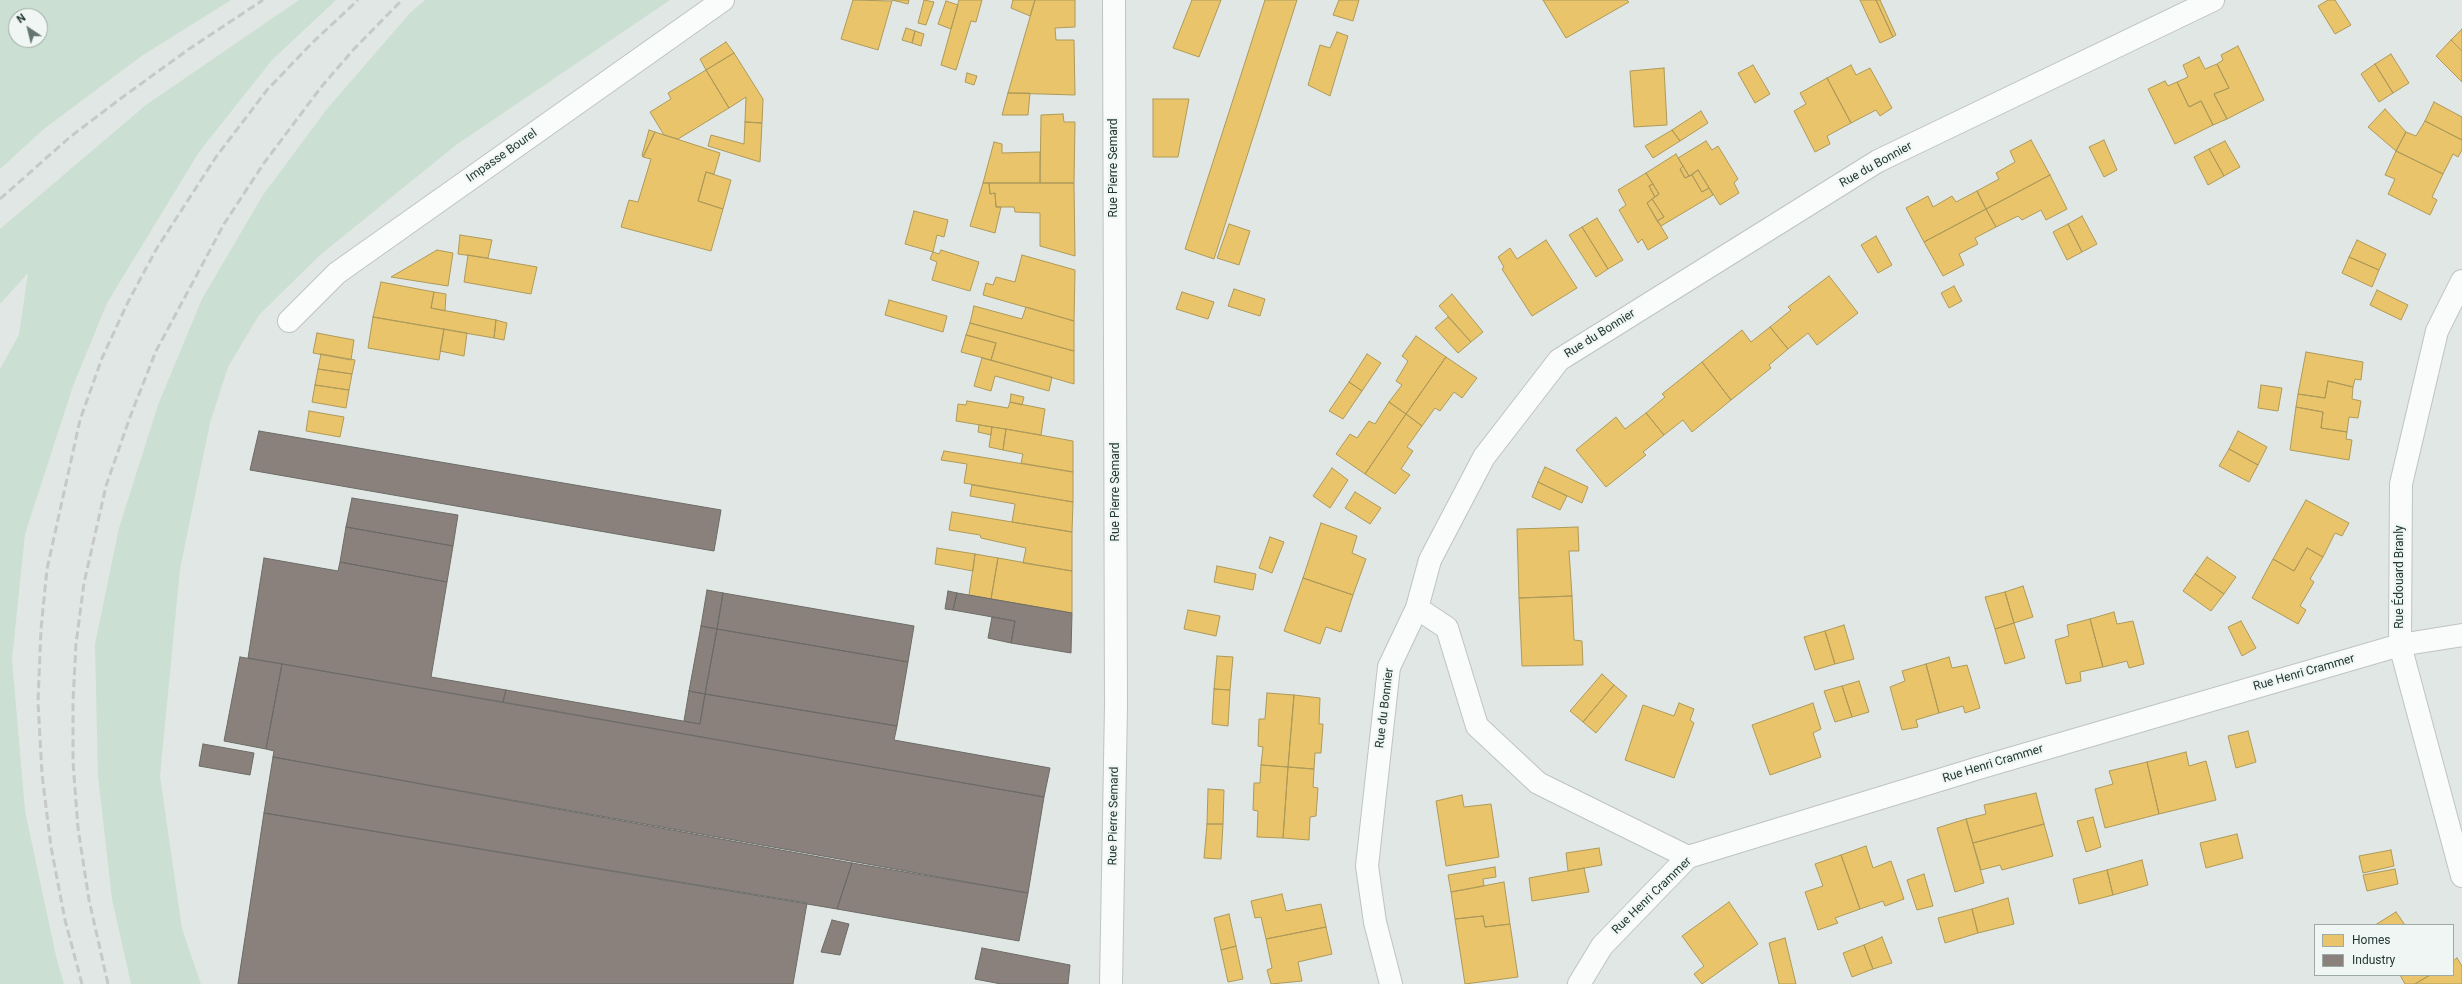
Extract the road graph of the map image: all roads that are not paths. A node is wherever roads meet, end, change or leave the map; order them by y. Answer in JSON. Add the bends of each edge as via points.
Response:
{"nodes":[{"id":1,"x":723,"y":0,"type":"edge"},
{"id":2,"x":1114,"y":0,"type":"edge"},
{"id":3,"x":2213,"y":0,"type":"edge"},
{"id":4,"x":2462,"y":281,"type":"edge"},
{"id":5,"x":290,"y":321,"type":"dead end"},
{"id":6,"x":1417,"y":608,"type":"junction"},
{"id":7,"x":2462,"y":635,"type":"edge"},
{"id":8,"x":2400,"y":646,"type":"junction"},
{"id":9,"x":1688,"y":857,"type":"junction"},
{"id":10,"x":2462,"y":876,"type":"edge"},
{"id":11,"x":1111,"y":984,"type":"edge"},
{"id":12,"x":1391,"y":984,"type":"edge"},
{"id":13,"x":1579,"y":984,"type":"edge"}],
"edges":[{"from":1,"to":5,"type":"street","name":"Impasse Bourel","via":[[337,273]]},
{"from":2,"to":11,"type":"street","name":"Rue Pierre Semard","via":[[1116,706]]},
{"from":3,"to":6,"type":"street","name":"Rue du Bonnier","via":[[1878,161],[1559,360],[1484,457],[1430,560]]},
{"from":4,"to":8,"type":"street","name":"Rue Édouard Branly","via":[[2437,331],[2400,484]]},
{"from":6,"to":9,"type":"street","via":[[1447,628],[1477,726],[1538,783]]},
{"from":6,"to":12,"type":"street","name":"Rue du Bonnier","via":[[1389,667],[1367,866],[1375,922]]},
{"from":7,"to":8,"type":"street","name":"Rue Henri Crammer"},
{"from":8,"to":9,"type":"street","name":"Rue Henri Crammer","via":[[1982,766]]},
{"from":8,"to":10,"type":"street","name":"Rue Édouard Branly"},
{"from":9,"to":13,"type":"street","name":"Rue Henri Crammer","via":[[1602,946]]}]}
